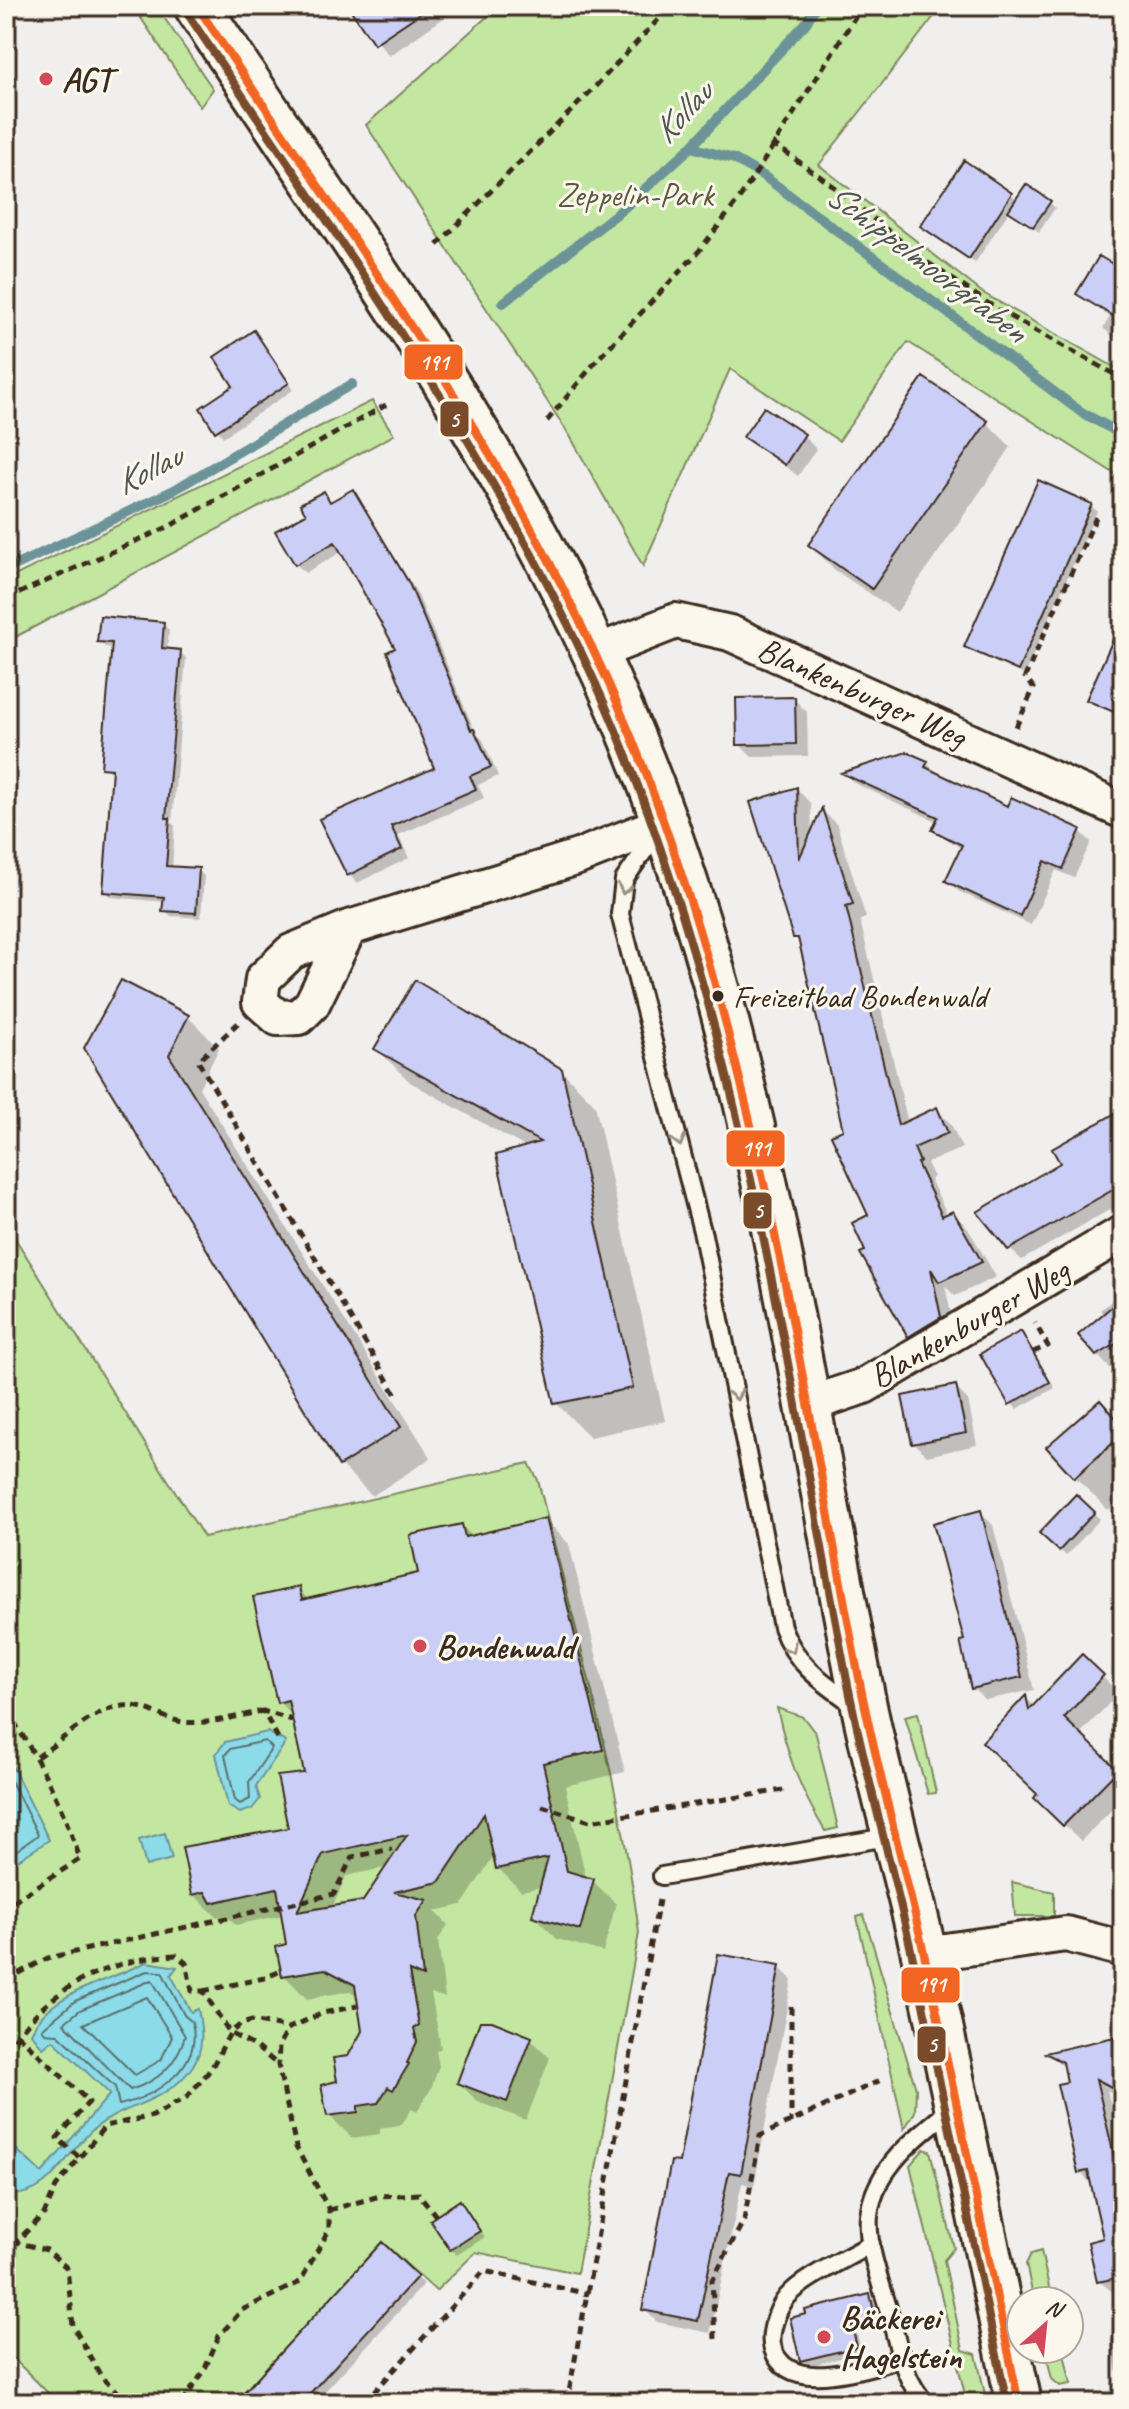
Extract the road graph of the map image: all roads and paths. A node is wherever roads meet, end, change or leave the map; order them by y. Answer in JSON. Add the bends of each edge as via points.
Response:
{"nodes":[{"id":1,"x":197,"y":6,"type":"edge"},
{"id":2,"x":671,"y":6,"type":"edge"},
{"id":3,"x":862,"y":6,"type":"edge"},
{"id":4,"x":772,"y":143,"type":"junction"},
{"id":5,"x":437,"y":245,"type":"dead end"},
{"id":6,"x":1123,"y":379,"type":"edge"},
{"id":7,"x":386,"y":405,"type":"dead end"},
{"id":8,"x":547,"y":421,"type":"dead end"},
{"id":9,"x":1097,"y":515,"type":"dead end"},
{"id":10,"x":6,"y":599,"type":"edge"},
{"id":11,"x":595,"y":653,"type":"junction"},
{"id":12,"x":1002,"y":756,"type":"junction"},
{"id":13,"x":1123,"y":811,"type":"edge"},
{"id":14,"x":664,"y":823,"type":"junction"},
{"id":15,"x":349,"y":928,"type":"junction"},
{"id":16,"x":260,"y":1002,"type":"junction"},
{"id":17,"x":1123,"y":1233,"type":"edge"},
{"id":18,"x":398,"y":1398,"type":"dead end"},
{"id":19,"x":810,"y":1404,"type":"junction"},
{"id":20,"x":6,"y":1710,"type":"edge"},
{"id":21,"x":263,"y":1711,"type":"junction"},
{"id":22,"x":866,"y":1714,"type":"junction"},
{"id":23,"x":292,"y":1720,"type":"dead end"},
{"id":24,"x":278,"y":1738,"type":"dead end"},
{"id":25,"x":37,"y":1757,"type":"junction"},
{"id":26,"x":789,"y":1789,"type":"dead end"},
{"id":27,"x":542,"y":1806,"type":"dead end"},
{"id":28,"x":895,"y":1835,"type":"junction"},
{"id":29,"x":392,"y":1849,"type":"dead end"},
{"id":30,"x":662,"y":1876,"type":"joint"},
{"id":31,"x":6,"y":1906,"type":"edge"},
{"id":32,"x":1123,"y":1949,"type":"edge"},
{"id":33,"x":924,"y":1954,"type":"junction"},
{"id":34,"x":281,"y":1971,"type":"dead end"},
{"id":35,"x":6,"y":1980,"type":"edge"},
{"id":36,"x":203,"y":1991,"type":"junction"},
{"id":37,"x":357,"y":2006,"type":"dead end"},
{"id":38,"x":791,"y":2006,"type":"dead end"},
{"id":39,"x":289,"y":2028,"type":"junction"},
{"id":40,"x":230,"y":2033,"type":"junction"},
{"id":41,"x":17,"y":2034,"type":"junction"},
{"id":42,"x":6,"y":2051,"type":"edge"},
{"id":43,"x":278,"y":2065,"type":"junction"},
{"id":44,"x":881,"y":2080,"type":"dead end"},
{"id":45,"x":955,"y":2106,"type":"junction"},
{"id":46,"x":791,"y":2123,"type":"junction"},
{"id":47,"x":76,"y":2155,"type":"junction"},
{"id":48,"x":329,"y":2210,"type":"junction"},
{"id":49,"x":436,"y":2216,"type":"dead end"},
{"id":50,"x":6,"y":2239,"type":"edge"},
{"id":51,"x":16,"y":2242,"type":"junction"},
{"id":52,"x":871,"y":2244,"type":"junction"},
{"id":53,"x":588,"y":2294,"type":"junction"},
{"id":54,"x":715,"y":2339,"type":"dead end"},
{"id":55,"x":902,"y":2359,"type":"junction"},
{"id":56,"x":656,"y":2400,"type":"dead end"},
{"id":57,"x":130,"y":2403,"type":"edge"},
{"id":58,"x":182,"y":2403,"type":"edge"},
{"id":59,"x":364,"y":2403,"type":"edge"},
{"id":60,"x":567,"y":2403,"type":"edge"},
{"id":61,"x":672,"y":2403,"type":"edge"},
{"id":62,"x":926,"y":2403,"type":"edge"},
{"id":63,"x":1019,"y":2403,"type":"edge"}],
"edges":[{"from":1,"to":11,"type":"main road","via":[[477,430]]},
{"from":2,"to":5,"type":"path"},
{"from":3,"to":4,"type":"path"},
{"from":4,"to":6,"type":"path","via":[[998,310]]},
{"from":4,"to":8,"type":"path","via":[[740,198],[699,251]]},
{"from":7,"to":10,"type":"path","via":[[170,526]]},
{"from":9,"to":12,"type":"path","via":[[1025,677],[1034,688]]},
{"from":11,"to":12,"type":"street","name":"Blankenburger Weg","via":[[676,621],[730,633]]},
{"from":11,"to":14,"type":"main road"},
{"from":12,"to":13,"type":"street","name":"Blankenburger Weg"},
{"from":14,"to":15,"type":"street","via":[[578,857]]},
{"from":14,"to":19,"type":"main road","via":[[713,977],[773,1221]]},
{"from":14,"to":22,"type":"lane","one_way":true,"via":[[624,880],[620,914],[703,1235],[782,1627],[803,1667]]},
{"from":15,"to":16,"type":"street","via":[[291,952],[263,979]]},
{"from":15,"to":16,"type":"street","via":[[312,1004],[299,1017],[278,1018]]},
{"from":16,"to":18,"type":"path","via":[[198,1061]]},
{"from":17,"to":19,"type":"street","name":"Blankenburger Weg","via":[[864,1386]]},
{"from":19,"to":22,"type":"main road"},
{"from":20,"to":25,"type":"path"},
{"from":21,"to":23,"type":"path"},
{"from":21,"to":24,"type":"path"},
{"from":21,"to":25,"type":"path","via":[[181,1722],[148,1707],[121,1706]]},
{"from":22,"to":28,"type":"main road"},
{"from":25,"to":31,"type":"path","via":[[80,1859]]},
{"from":26,"to":27,"type":"path","via":[[590,1821]]},
{"from":28,"to":30,"type":"lane"},
{"from":28,"to":33,"type":"main road"},
{"from":29,"to":35,"type":"path","via":[[352,1857],[334,1894],[48,1958]]},
{"from":30,"to":53,"type":"path"},
{"from":32,"to":33,"type":"street","via":[[1066,1934]]},
{"from":33,"to":45,"type":"main road"},
{"from":34,"to":36,"type":"path"},
{"from":36,"to":40,"type":"path"},
{"from":36,"to":41,"type":"path","via":[[192,1991],[186,1963],[176,1955],[147,1957],[88,1976],[32,2014]]},
{"from":37,"to":39,"type":"path"},
{"from":38,"to":46,"type":"path"},
{"from":39,"to":40,"type":"path","via":[[252,2021]]},
{"from":39,"to":43,"type":"path","via":[[279,2046]]},
{"from":40,"to":43,"type":"path"},
{"from":40,"to":47,"type":"path","via":[[211,2069],[188,2096],[153,2116],[105,2126]]},
{"from":41,"to":42,"type":"path"},
{"from":41,"to":47,"type":"path","via":[[89,2102],[57,2138]]},
{"from":43,"to":48,"type":"path","via":[[296,2147]]},
{"from":44,"to":46,"type":"path"},
{"from":45,"to":52,"type":"lane","via":[[911,2141],[883,2180],[869,2218]]},
{"from":45,"to":63,"type":"main road"},
{"from":46,"to":54,"type":"path","via":[[760,2136],[744,2220],[712,2280]]},
{"from":47,"to":51,"type":"path","via":[[44,2214]]},
{"from":48,"to":49,"type":"path","via":[[380,2196],[419,2194]]},
{"from":48,"to":58,"type":"path","via":[[329,2230],[300,2282],[242,2310],[219,2336]]},
{"from":50,"to":51,"type":"path"},
{"from":51,"to":57,"type":"path","via":[[47,2250],[67,2268],[73,2326],[102,2378]]},
{"from":52,"to":55,"type":"lane"},
{"from":52,"to":55,"type":"lane","via":[[786,2297],[770,2342],[777,2362],[789,2371],[814,2376]]},
{"from":53,"to":59,"type":"path","via":[[484,2271]]},
{"from":53,"to":60,"type":"path"},
{"from":55,"to":62,"type":"lane","via":[[915,2392]]},
{"from":56,"to":61,"type":"path"}]}
